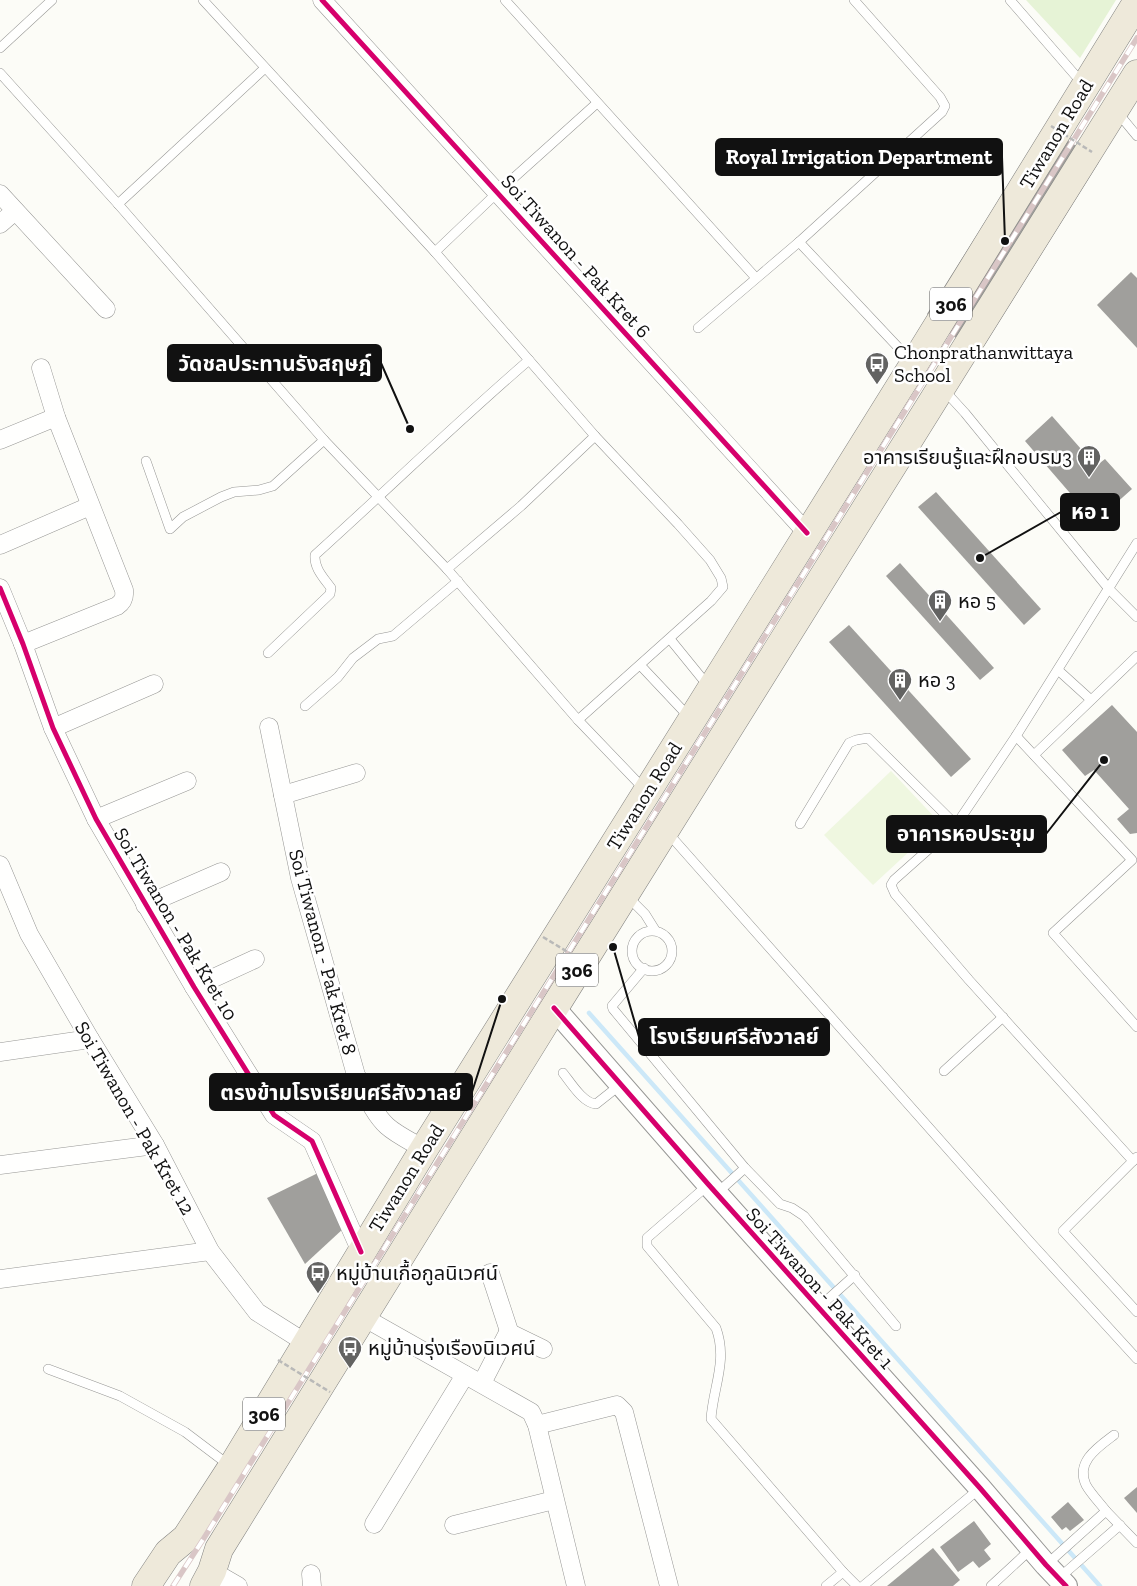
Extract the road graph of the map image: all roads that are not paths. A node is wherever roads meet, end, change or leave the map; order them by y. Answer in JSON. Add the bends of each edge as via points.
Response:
{"nodes":[{"id":1,"x":52,"y":0,"type":"edge"},
{"id":2,"x":203,"y":0,"type":"edge"},
{"id":3,"x":322,"y":0,"type":"edge"},
{"id":4,"x":505,"y":0,"type":"edge"},
{"id":5,"x":854,"y":0,"type":"edge"},
{"id":6,"x":1010,"y":0,"type":"edge"},
{"id":7,"x":1137,"y":2,"type":"edge"},
{"id":8,"x":0,"y":48,"type":"edge"},
{"id":9,"x":266,"y":68,"type":"junction"},
{"id":10,"x":0,"y":74,"type":"edge"},
{"id":11,"x":1137,"y":74,"type":"edge"},
{"id":12,"x":1084,"y":86,"type":"junction"},
{"id":13,"x":597,"y":102,"type":"junction"},
{"id":14,"x":1115,"y":108,"type":"junction"},
{"id":15,"x":1137,"y":136,"type":"edge"},
{"id":16,"x":0,"y":194,"type":"edge"},
{"id":17,"x":492,"y":198,"type":"junction"},
{"id":18,"x":118,"y":204,"type":"junction"},
{"id":19,"x":15,"y":211,"type":"junction"},
{"id":20,"x":0,"y":224,"type":"edge"},
{"id":21,"x":799,"y":242,"type":"junction"},
{"id":22,"x":435,"y":252,"type":"junction"},
{"id":23,"x":756,"y":278,"type":"junction"},
{"id":24,"x":106,"y":309,"type":"dead end"},
{"id":25,"x":698,"y":328,"type":"dead end"},
{"id":26,"x":528,"y":360,"type":"junction"},
{"id":27,"x":914,"y":364,"type":"junction"},
{"id":28,"x":41,"y":368,"type":"dead end"},
{"id":29,"x":942,"y":388,"type":"junction"},
{"id":30,"x":56,"y":416,"type":"junction"},
{"id":31,"x":595,"y":436,"type":"junction"},
{"id":32,"x":0,"y":440,"type":"edge"},
{"id":33,"x":324,"y":440,"type":"junction"},
{"id":34,"x":146,"y":461,"type":"dead end"},
{"id":35,"x":378,"y":497,"type":"junction"},
{"id":36,"x":90,"y":506,"type":"junction"},
{"id":37,"x":807,"y":533,"type":"junction"},
{"id":38,"x":1137,"y":543,"type":"edge"},
{"id":39,"x":0,"y":546,"type":"edge"},
{"id":40,"x":447,"y":569,"type":"junction"},
{"id":41,"x":458,"y":581,"type":"junction"},
{"id":42,"x":0,"y":588,"type":"edge"},
{"id":43,"x":1109,"y":588,"type":"junction"},
{"id":44,"x":763,"y":605,"type":"junction"},
{"id":45,"x":1137,"y":617,"type":"edge"},
{"id":46,"x":794,"y":625,"type":"junction"},
{"id":47,"x":670,"y":639,"type":"junction"},
{"id":48,"x":23,"y":644,"type":"junction"},
{"id":49,"x":268,"y":653,"type":"dead end"},
{"id":50,"x":1137,"y":656,"type":"edge"},
{"id":51,"x":641,"y":666,"type":"junction"},
{"id":52,"x":1058,"y":670,"type":"junction"},
{"id":53,"x":154,"y":684,"type":"dead end"},
{"id":54,"x":711,"y":689,"type":"junction"},
{"id":55,"x":1090,"y":700,"type":"junction"},
{"id":56,"x":305,"y":706,"type":"dead end"},
{"id":57,"x":578,"y":720,"type":"junction"},
{"id":58,"x":692,"y":720,"type":"junction"},
{"id":59,"x":269,"y":727,"type":"dead end"},
{"id":60,"x":53,"y":728,"type":"junction"},
{"id":61,"x":1016,"y":736,"type":"junction"},
{"id":62,"x":1034,"y":755,"type":"junction"},
{"id":63,"x":356,"y":773,"type":"dead end"},
{"id":64,"x":187,"y":781,"type":"dead end"},
{"id":65,"x":646,"y":792,"type":"junction"},
{"id":66,"x":283,"y":795,"type":"junction"},
{"id":67,"x":96,"y":819,"type":"junction"},
{"id":68,"x":670,"y":823,"type":"junction"},
{"id":69,"x":800,"y":824,"type":"dead end"},
{"id":70,"x":956,"y":825,"type":"junction"},
{"id":71,"x":1134,"y":858,"type":"edge"},
{"id":72,"x":0,"y":865,"type":"edge"},
{"id":73,"x":221,"y":872,"type":"dead end"},
{"id":74,"x":625,"y":894,"type":"junction"},
{"id":75,"x":146,"y":905,"type":"junction"},
{"id":76,"x":655,"y":930,"type":"junction"},
{"id":77,"x":255,"y":959,"type":"dead end"},
{"id":78,"x":644,"y":968,"type":"junction"},
{"id":79,"x":194,"y":987,"type":"junction"},
{"id":80,"x":554,"y":1008,"type":"junction"},
{"id":81,"x":1003,"y":1017,"type":"junction"},
{"id":82,"x":1137,"y":1027,"type":"edge"},
{"id":83,"x":90,"y":1039,"type":"junction"},
{"id":84,"x":0,"y":1052,"type":"edge"},
{"id":85,"x":944,"y":1071,"type":"dead end"},
{"id":86,"x":563,"y":1073,"type":"dead end"},
{"id":87,"x":620,"y":1084,"type":"junction"},
{"id":88,"x":154,"y":1145,"type":"junction"},
{"id":89,"x":424,"y":1149,"type":"junction"},
{"id":90,"x":1135,"y":1159,"type":"edge"},
{"id":91,"x":0,"y":1165,"type":"edge"},
{"id":92,"x":745,"y":1168,"type":"junction"},
{"id":93,"x":712,"y":1189,"type":"junction"},
{"id":94,"x":210,"y":1251,"type":"junction"},
{"id":95,"x":361,"y":1252,"type":"junction"},
{"id":96,"x":490,"y":1273,"type":"dead end"},
{"id":97,"x":854,"y":1275,"type":"junction"},
{"id":98,"x":0,"y":1279,"type":"edge"},
{"id":99,"x":818,"y":1308,"type":"junction"},
{"id":100,"x":1137,"y":1312,"type":"edge"},
{"id":101,"x":363,"y":1317,"type":"junction"},
{"id":102,"x":896,"y":1326,"type":"dead end"},
{"id":103,"x":508,"y":1332,"type":"junction"},
{"id":104,"x":306,"y":1343,"type":"junction"},
{"id":105,"x":543,"y":1349,"type":"dead end"},
{"id":106,"x":1137,"y":1359,"type":"edge"},
{"id":107,"x":48,"y":1369,"type":"dead end"},
{"id":108,"x":465,"y":1375,"type":"junction"},
{"id":109,"x":482,"y":1384,"type":"junction"},
{"id":110,"x":537,"y":1425,"type":"junction"},
{"id":111,"x":1114,"y":1435,"type":"dead end"},
{"id":112,"x":232,"y":1467,"type":"junction"},
{"id":113,"x":980,"y":1488,"type":"junction"},
{"id":114,"x":554,"y":1500,"type":"junction"},
{"id":115,"x":1106,"y":1511,"type":"junction"},
{"id":116,"x":374,"y":1524,"type":"dead end"},
{"id":117,"x":454,"y":1525,"type":"dead end"},
{"id":118,"x":1120,"y":1525,"type":"junction"},
{"id":119,"x":186,"y":1538,"type":"junction"},
{"id":120,"x":1137,"y":1543,"type":"edge"},
{"id":121,"x":212,"y":1569,"type":"edge"},
{"id":122,"x":1051,"y":1569,"type":"edge"},
{"id":123,"x":843,"y":1572,"type":"junction"},
{"id":124,"x":146,"y":1586,"type":"edge"},
{"id":125,"x":162,"y":1586,"type":"edge"},
{"id":126,"x":188,"y":1586,"type":"edge"},
{"id":127,"x":238,"y":1586,"type":"edge"},
{"id":128,"x":576,"y":1586,"type":"edge"},
{"id":129,"x":669,"y":1586,"type":"edge"},
{"id":130,"x":826,"y":1586,"type":"edge"},
{"id":131,"x":857,"y":1586,"type":"edge"},
{"id":132,"x":863,"y":1586,"type":"edge"},
{"id":133,"x":991,"y":1586,"type":"edge"}],
"edges":[{"from":1,"to":8,"type":"lane"},
{"from":2,"to":9,"type":"lane"},
{"from":3,"to":17,"type":"street","name":"Soi Tiwanon - Pak Kret 6"},
{"from":4,"to":13,"type":"lane"},
{"from":5,"to":21,"type":"lane","via":[[945,106],[939,117]]},
{"from":6,"to":12,"type":"lane"},
{"from":7,"to":12,"type":"main road","name":"Tiwanon Road","number":"306"},
{"from":9,"to":18,"type":"lane"},
{"from":9,"to":22,"type":"lane"},
{"from":10,"to":18,"type":"lane"},
{"from":11,"to":14,"type":"main road","name":"Tiwanon Road","number":"306"},
{"from":12,"to":27,"type":"main road","name":"Tiwanon Road","number":"306"},
{"from":13,"to":17,"type":"lane"},
{"from":13,"to":23,"type":"lane"},
{"from":14,"to":15,"type":"lane"},
{"from":14,"to":29,"type":"main road","name":"Tiwanon Road","number":"306"},
{"from":16,"to":19,"type":"street"},
{"from":17,"to":22,"type":"lane"},
{"from":17,"to":37,"type":"street","name":"Soi Tiwanon - Pak Kret 6"},
{"from":18,"to":33,"type":"lane"},
{"from":19,"to":20,"type":"street"},
{"from":19,"to":24,"type":"street"},
{"from":21,"to":23,"type":"lane"},
{"from":21,"to":27,"type":"lane"},
{"from":22,"to":26,"type":"lane"},
{"from":23,"to":25,"type":"lane"},
{"from":26,"to":31,"type":"lane"},
{"from":26,"to":35,"type":"lane"},
{"from":27,"to":37,"type":"main road","name":"Tiwanon Road","number":"306"},
{"from":28,"to":30,"type":"street"},
{"from":29,"to":43,"type":"lane"},
{"from":29,"to":46,"type":"main road","name":"Tiwanon Road","number":"306"},
{"from":30,"to":32,"type":"street"},
{"from":30,"to":36,"type":"street"},
{"from":31,"to":40,"type":"lane"},
{"from":31,"to":47,"type":"lane","via":[[710,560],[721,578],[721,590]]},
{"from":33,"to":34,"type":"lane","via":[[273,486],[221,497],[183,517],[170,529]]},
{"from":33,"to":35,"type":"lane"},
{"from":35,"to":40,"type":"lane"},
{"from":35,"to":49,"type":"lane","via":[[315,554],[316,568],[331,588],[330,594]]},
{"from":36,"to":39,"type":"street"},
{"from":36,"to":48,"type":"street","via":[[124,590],[124,599],[117,606]]},
{"from":37,"to":44,"type":"main road","name":"Tiwanon Road","number":"306"},
{"from":38,"to":43,"type":"lane"},
{"from":40,"to":41,"type":"lane"},
{"from":41,"to":56,"type":"lane","via":[[393,636],[378,640],[353,658],[338,677]]},
{"from":41,"to":57,"type":"lane"},
{"from":42,"to":48,"type":"street","name":"Soi Tiwanon - Pak Kret 10"},
{"from":43,"to":45,"type":"lane"},
{"from":43,"to":52,"type":"lane"},
{"from":44,"to":46,"type":"main road"},
{"from":44,"to":54,"type":"main road","name":"Tiwanon Road","number":"306"},
{"from":46,"to":68,"type":"main road","name":"Tiwanon Road","number":"306"},
{"from":47,"to":51,"type":"lane"},
{"from":47,"to":54,"type":"lane"},
{"from":48,"to":60,"type":"street","name":"Soi Tiwanon - Pak Kret 10"},
{"from":50,"to":55,"type":"lane"},
{"from":51,"to":57,"type":"lane"},
{"from":51,"to":58,"type":"lane"},
{"from":52,"to":55,"type":"lane"},
{"from":52,"to":61,"type":"lane"},
{"from":53,"to":60,"type":"street"},
{"from":54,"to":58,"type":"main road","name":"Tiwanon Road","number":"306"},
{"from":55,"to":62,"type":"lane"},
{"from":57,"to":65,"type":"lane"},
{"from":58,"to":65,"type":"main road","name":"Tiwanon Road","number":"306"},
{"from":59,"to":66,"type":"street","name":"Soi Tiwanon - Pak Kret 8"},
{"from":60,"to":67,"type":"street","name":"Soi Tiwanon - Pak Kret 10"},
{"from":61,"to":62,"type":"lane"},
{"from":61,"to":70,"type":"lane"},
{"from":62,"to":71,"type":"lane"},
{"from":63,"to":66,"type":"street"},
{"from":64,"to":67,"type":"street"},
{"from":65,"to":68,"type":"main road"},
{"from":65,"to":89,"type":"main road","name":"Tiwanon Road","number":"306"},
{"from":66,"to":89,"type":"street","name":"Soi Tiwanon - Pak Kret 8","via":[[300,878],[356,1075],[389,1128]]},
{"from":67,"to":75,"type":"street","name":"Soi Tiwanon - Pak Kret 10"},
{"from":68,"to":74,"type":"main road","name":"Tiwanon Road","number":"306"},
{"from":68,"to":106,"type":"lane","via":[[1032,1244]]},
{"from":69,"to":70,"type":"lane","via":[[849,743],[868,738]]},
{"from":70,"to":81,"type":"lane","via":[[891,885],[895,894]]},
{"from":71,"to":82,"type":"lane","via":[[1053,932]]},
{"from":72,"to":83,"type":"street","name":"Soi Tiwanon - Pak Kret 12","via":[[29,934]]},
{"from":73,"to":75,"type":"street"},
{"from":74,"to":76,"type":"lane","via":[[645,914]]},
{"from":74,"to":80,"type":"main road","name":"Tiwanon Road","number":"306"},
{"from":75,"to":79,"type":"street","name":"Soi Tiwanon - Pak Kret 10"},
{"from":76,"to":78,"type":"lane","via":[[635,939],[632,949],[633,956]]},
{"from":76,"to":78,"type":"lane","via":[[671,943],[671,960],[660,970]]},
{"from":77,"to":79,"type":"street"},
{"from":78,"to":92,"type":"lane","via":[[612,1006],[613,1010]]},
{"from":79,"to":95,"type":"street","name":"Soi Tiwanon - Pak Kret 10","via":[[274,1115],[312,1141]]},
{"from":80,"to":87,"type":"street","name":"Soi Tiwanon - Pak Kret 1"},
{"from":80,"to":101,"type":"main road","name":"Tiwanon Road","number":"306"},
{"from":81,"to":85,"type":"lane"},
{"from":81,"to":90,"type":"lane"},
{"from":83,"to":84,"type":"street"},
{"from":83,"to":88,"type":"street","name":"Soi Tiwanon - Pak Kret 12"},
{"from":86,"to":87,"type":"lane","via":[[586,1100],[596,1104]]},
{"from":87,"to":93,"type":"street","name":"Soi Tiwanon - Pak Kret 1"},
{"from":88,"to":91,"type":"street"},
{"from":88,"to":94,"type":"street","name":"Soi Tiwanon - Pak Kret 12"},
{"from":89,"to":95,"type":"main road","name":"Tiwanon Road","number":"306"},
{"from":90,"to":100,"type":"lane","via":[[1063,1231]]},
{"from":92,"to":93,"type":"lane"},
{"from":92,"to":97,"type":"lane","via":[[780,1204],[804,1216]]},
{"from":93,"to":99,"type":"street","name":"Soi Tiwanon - Pak Kret 1"},
{"from":93,"to":123,"type":"lane","via":[[647,1238],[647,1246],[716,1328],[720,1338],[722,1359],[711,1419]]},
{"from":94,"to":98,"type":"street"},
{"from":94,"to":104,"type":"street","name":"Soi Tiwanon - Pak Kret 12","via":[[257,1312]]},
{"from":95,"to":104,"type":"main road","name":"Tiwanon Road","number":"306"},
{"from":96,"to":103,"type":"street"},
{"from":97,"to":99,"type":"lane"},
{"from":97,"to":102,"type":"lane"},
{"from":99,"to":113,"type":"street","name":"Soi Tiwanon - Pak Kret 1"},
{"from":101,"to":108,"type":"street"},
{"from":101,"to":121,"type":"main road","name":"Tiwanon Road","number":"306"},
{"from":103,"to":105,"type":"street"},
{"from":103,"to":109,"type":"street"},
{"from":104,"to":112,"type":"main road","name":"Tiwanon Road","number":"306"},
{"from":107,"to":112,"type":"lane","via":[[120,1396],[185,1432]]},
{"from":108,"to":109,"type":"street"},
{"from":108,"to":116,"type":"street"},
{"from":109,"to":110,"type":"street","via":[[531,1412]]},
{"from":110,"to":114,"type":"street"},
{"from":110,"to":129,"type":"street","via":[[617,1405],[624,1412]]},
{"from":111,"to":115,"type":"lane","via":[[1093,1451],[1084,1465],[1087,1486]]},
{"from":112,"to":119,"type":"main road","name":"Tiwanon Road","number":"306"},
{"from":113,"to":122,"type":"street","name":"Soi Tiwanon - Pak Kret 1"},
{"from":113,"to":132,"type":"lane"},
{"from":114,"to":117,"type":"street"},
{"from":114,"to":128,"type":"street"},
{"from":115,"to":118,"type":"lane"},
{"from":115,"to":122,"type":"lane"},
{"from":118,"to":120,"type":"lane"},
{"from":118,"to":122,"type":"lane"},
{"from":119,"to":124,"type":"main road","name":"Tiwanon Road","number":"306","via":[[168,1553]]},
{"from":119,"to":125,"type":"main road","number":"306"},
{"from":121,"to":126,"type":"main road","number":"306","via":[[194,1577]]},
{"from":121,"to":127,"type":"street"},
{"from":122,"to":133,"type":"lane"},
{"from":123,"to":130,"type":"lane"},
{"from":123,"to":131,"type":"lane"}]}
